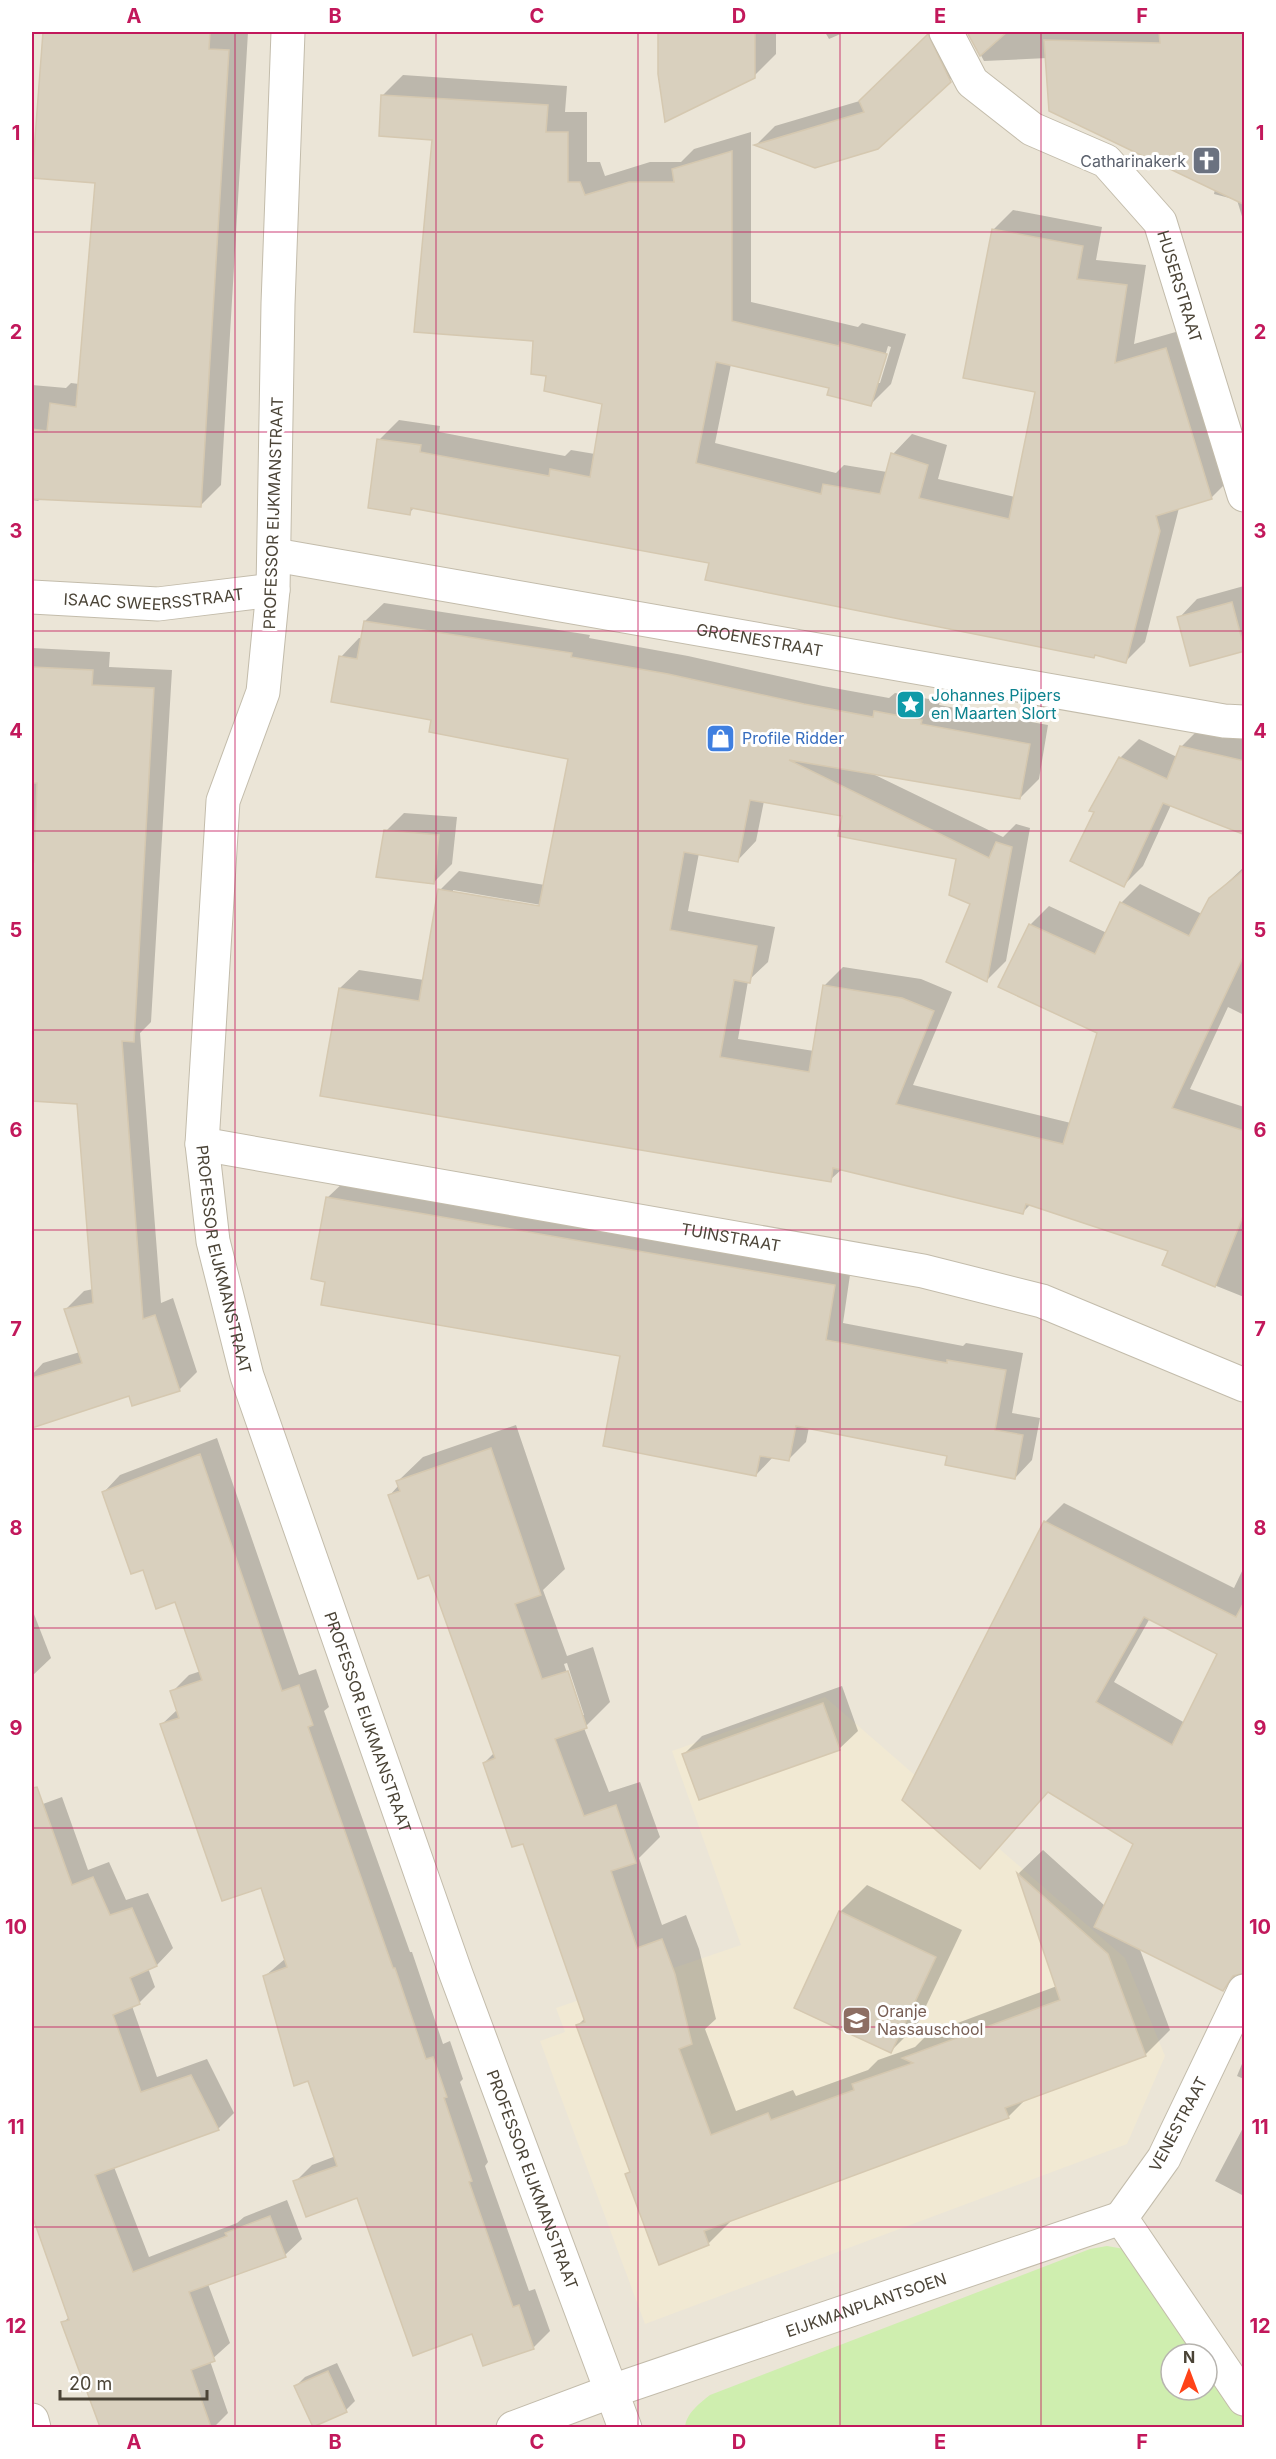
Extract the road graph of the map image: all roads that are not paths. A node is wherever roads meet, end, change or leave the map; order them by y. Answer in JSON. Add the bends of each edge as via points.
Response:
{"nodes":[{"id":1,"x":288,"y":32,"type":"edge"},
{"id":2,"x":946,"y":32,"type":"edge"},
{"id":3,"x":1245,"y":495,"type":"edge"},
{"id":4,"x":275,"y":555,"type":"junction"},
{"id":5,"x":273,"y":590,"type":"junction"},
{"id":6,"x":32,"y":597,"type":"edge"},
{"id":7,"x":1245,"y":722,"type":"edge"},
{"id":8,"x":202,"y":1144,"type":"junction"},
{"id":9,"x":1245,"y":1385,"type":"edge"},
{"id":10,"x":1245,"y":1991,"type":"edge"},
{"id":11,"x":1120,"y":2218,"type":"junction"},
{"id":12,"x":612,"y":2391,"type":"junction"},
{"id":13,"x":1245,"y":2399,"type":"edge"},
{"id":14,"x":32,"y":2420,"type":"edge"},
{"id":15,"x":34,"y":2427,"type":"edge"},
{"id":16,"x":513,"y":2427,"type":"edge"},
{"id":17,"x":625,"y":2427,"type":"edge"}],
"edges":[{"from":1,"to":4,"type":"street","name":"PROFESSOR EIJKMANSTRAAT","via":[[278,304]]},
{"from":2,"to":3,"type":"street","name":"HUSERSTRAAT","via":[[972,82],[1032,129],[1106,161],[1160,222]]},
{"from":4,"to":5,"type":"street","name":"PROFESSOR EIJKMANSTRAAT"},
{"from":4,"to":7,"type":"street","name":"GROENESTRAAT"},
{"from":5,"to":6,"type":"street","name":"ISAAC SWEERSSTRAAT","via":[[158,604]]},
{"from":5,"to":8,"type":"street","name":"PROFESSOR EIJKMANSTRAAT","via":[[263,692],[223,801]]},
{"from":8,"to":9,"type":"street","name":"TUINSTRAAT","via":[[923,1271],[1041,1301]]},
{"from":8,"to":12,"type":"street","name":"PROFESSOR EIJKMANSTRAAT","via":[[213,1241],[247,1376],[456,1974]]},
{"from":10,"to":11,"type":"street","name":"VENESTRAAT","via":[[1164,2158]]},
{"from":11,"to":12,"type":"street","name":"EIJKMANPLANTSOEN"},
{"from":11,"to":13,"type":"street"},
{"from":12,"to":16,"type":"street","name":"EIJKMANPLANTSOEN"},
{"from":12,"to":17,"type":"street","name":"PROFESSOR EIJKMANSTRAAT"},
{"from":14,"to":15,"type":"street"}]}
